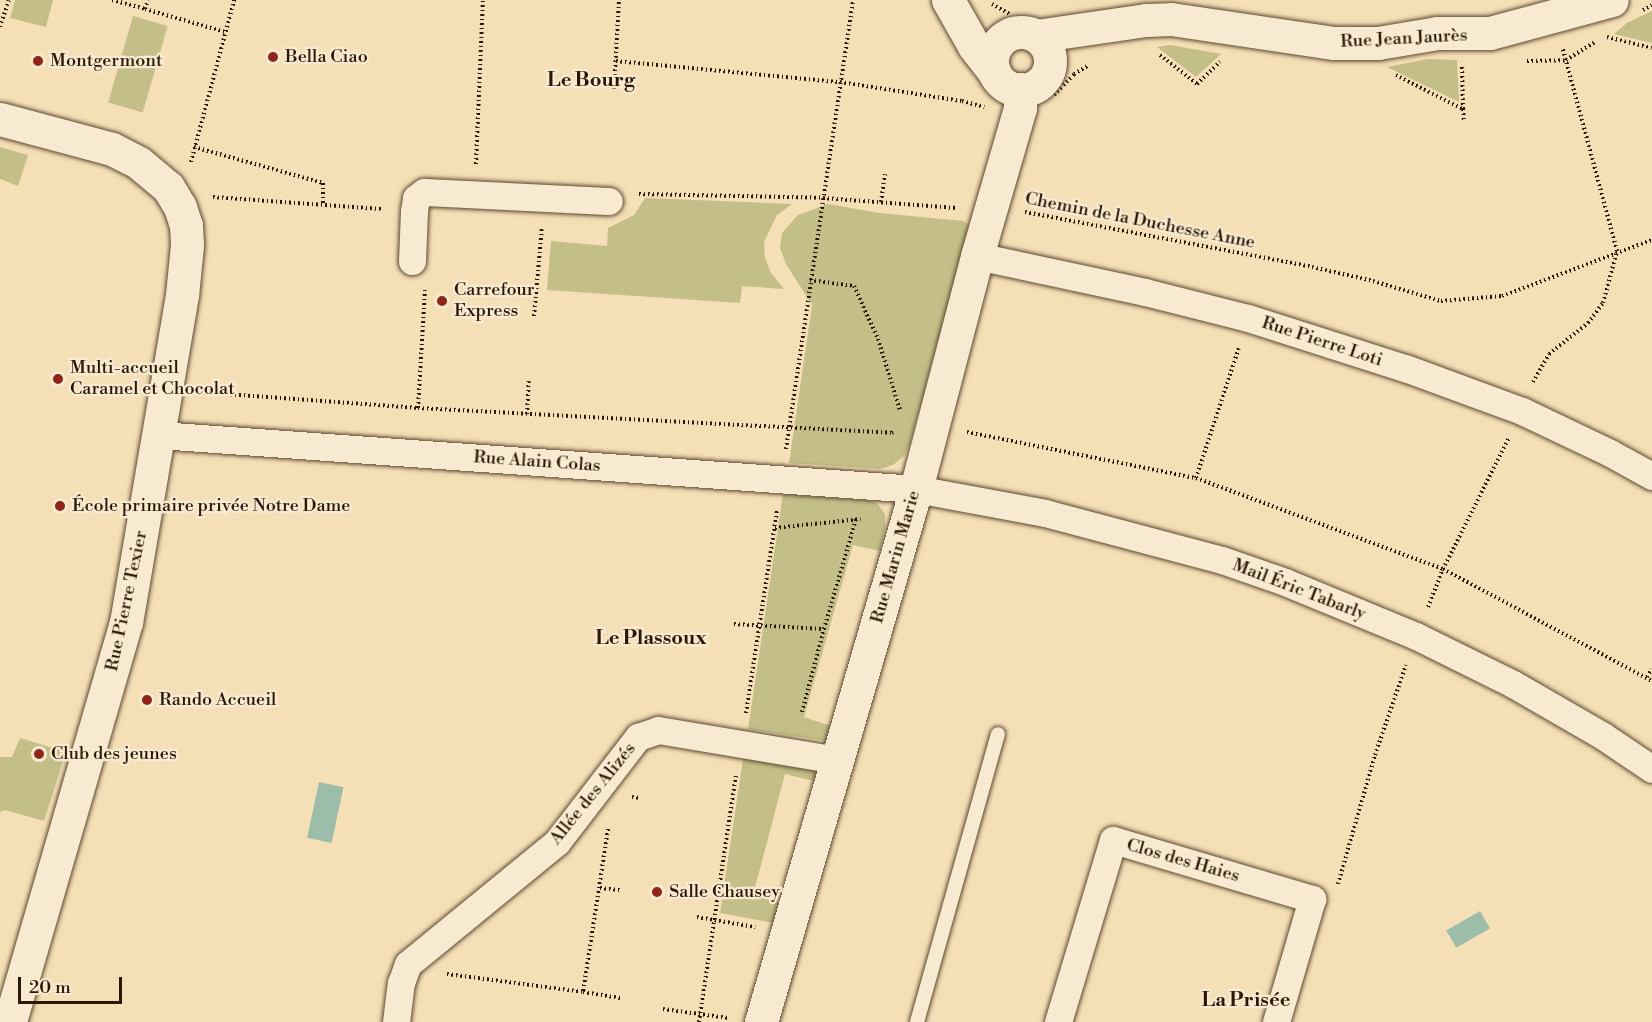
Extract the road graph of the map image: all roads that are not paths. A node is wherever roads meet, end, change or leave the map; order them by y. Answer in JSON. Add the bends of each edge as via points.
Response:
{"nodes":[{"id":1,"x":1612,"y":0,"type":"edge"},
{"id":2,"x":949,"y":1,"type":"edge"},
{"id":3,"x":1122,"y":23,"type":"junction"},
{"id":4,"x":1027,"y":34,"type":"junction"},
{"id":5,"x":1026,"y":91,"type":"junction"},
{"id":6,"x":0,"y":119,"type":"edge"},
{"id":7,"x":609,"y":201,"type":"road end"},
{"id":8,"x":976,"y":256,"type":"junction"},
{"id":9,"x":418,"y":271,"type":"road end"},
{"id":10,"x":159,"y":435,"type":"junction"},
{"id":11,"x":1652,"y":476,"type":"edge"},
{"id":12,"x":916,"y":489,"type":"junction"},
{"id":13,"x":998,"y":734,"type":"dead end"},
{"id":14,"x":837,"y":760,"type":"junction"},
{"id":15,"x":1652,"y":769,"type":"edge"},
{"id":16,"x":748,"y":1020,"type":"edge"},
{"id":17,"x":10,"y":1022,"type":"edge"},
{"id":18,"x":396,"y":1022,"type":"edge"},
{"id":19,"x":917,"y":1022,"type":"edge"},
{"id":20,"x":1058,"y":1022,"type":"edge"},
{"id":21,"x":1276,"y":1022,"type":"edge"}],
"edges":[{"from":1,"to":3,"type":"street","name":"Rue Jean Jaurès","via":[[1490,33],[1437,33],[1353,44],[1171,19]]},
{"from":2,"to":4,"type":"street","via":[[999,27]]},
{"from":2,"to":5,"type":"street","via":[[974,46]]},
{"from":3,"to":4,"type":"street","name":"Rue Jean Jaurès"},
{"from":3,"to":5,"type":"street"},
{"from":4,"to":5,"type":"street","via":[[1044,42],[1050,59]]},
{"from":4,"to":5,"type":"street","via":[[1002,39],[992,63]]},
{"from":5,"to":8,"type":"street","name":"Rue Marin Marie"},
{"from":6,"to":10,"type":"street","name":"Rue Pierre Texier","via":[[112,149],[139,163],[168,187],[180,207],[186,225],[186,255]]},
{"from":7,"to":9,"type":"street","via":[[424,192],[416,198],[414,211]]},
{"from":8,"to":11,"type":"street","name":"Rue Pierre Loti","via":[[1248,318],[1405,368],[1522,411]]},
{"from":8,"to":12,"type":"street","name":"Rue Marin Marie"},
{"from":10,"to":12,"type":"street","name":"Rue Alain Colas"},
{"from":10,"to":17,"type":"street","name":"Rue Pierre Texier","via":[[126,622]]},
{"from":12,"to":14,"type":"street","name":"Rue Marin Marie"},
{"from":12,"to":15,"type":"street","name":"Mail Éric Tabarly","via":[[1045,513],[1222,560],[1286,582],[1416,636],[1513,684]]},
{"from":13,"to":19,"type":"lane"},
{"from":14,"to":16,"type":"street","name":"Rue Marin Marie"},
{"from":14,"to":18,"type":"street","name":"Allée des Alizés","via":[[658,730],[638,737],[556,842],[406,968]]},
{"from":20,"to":21,"type":"street","name":"Clos des Haies","via":[[1113,840],[1312,899]]}]}
